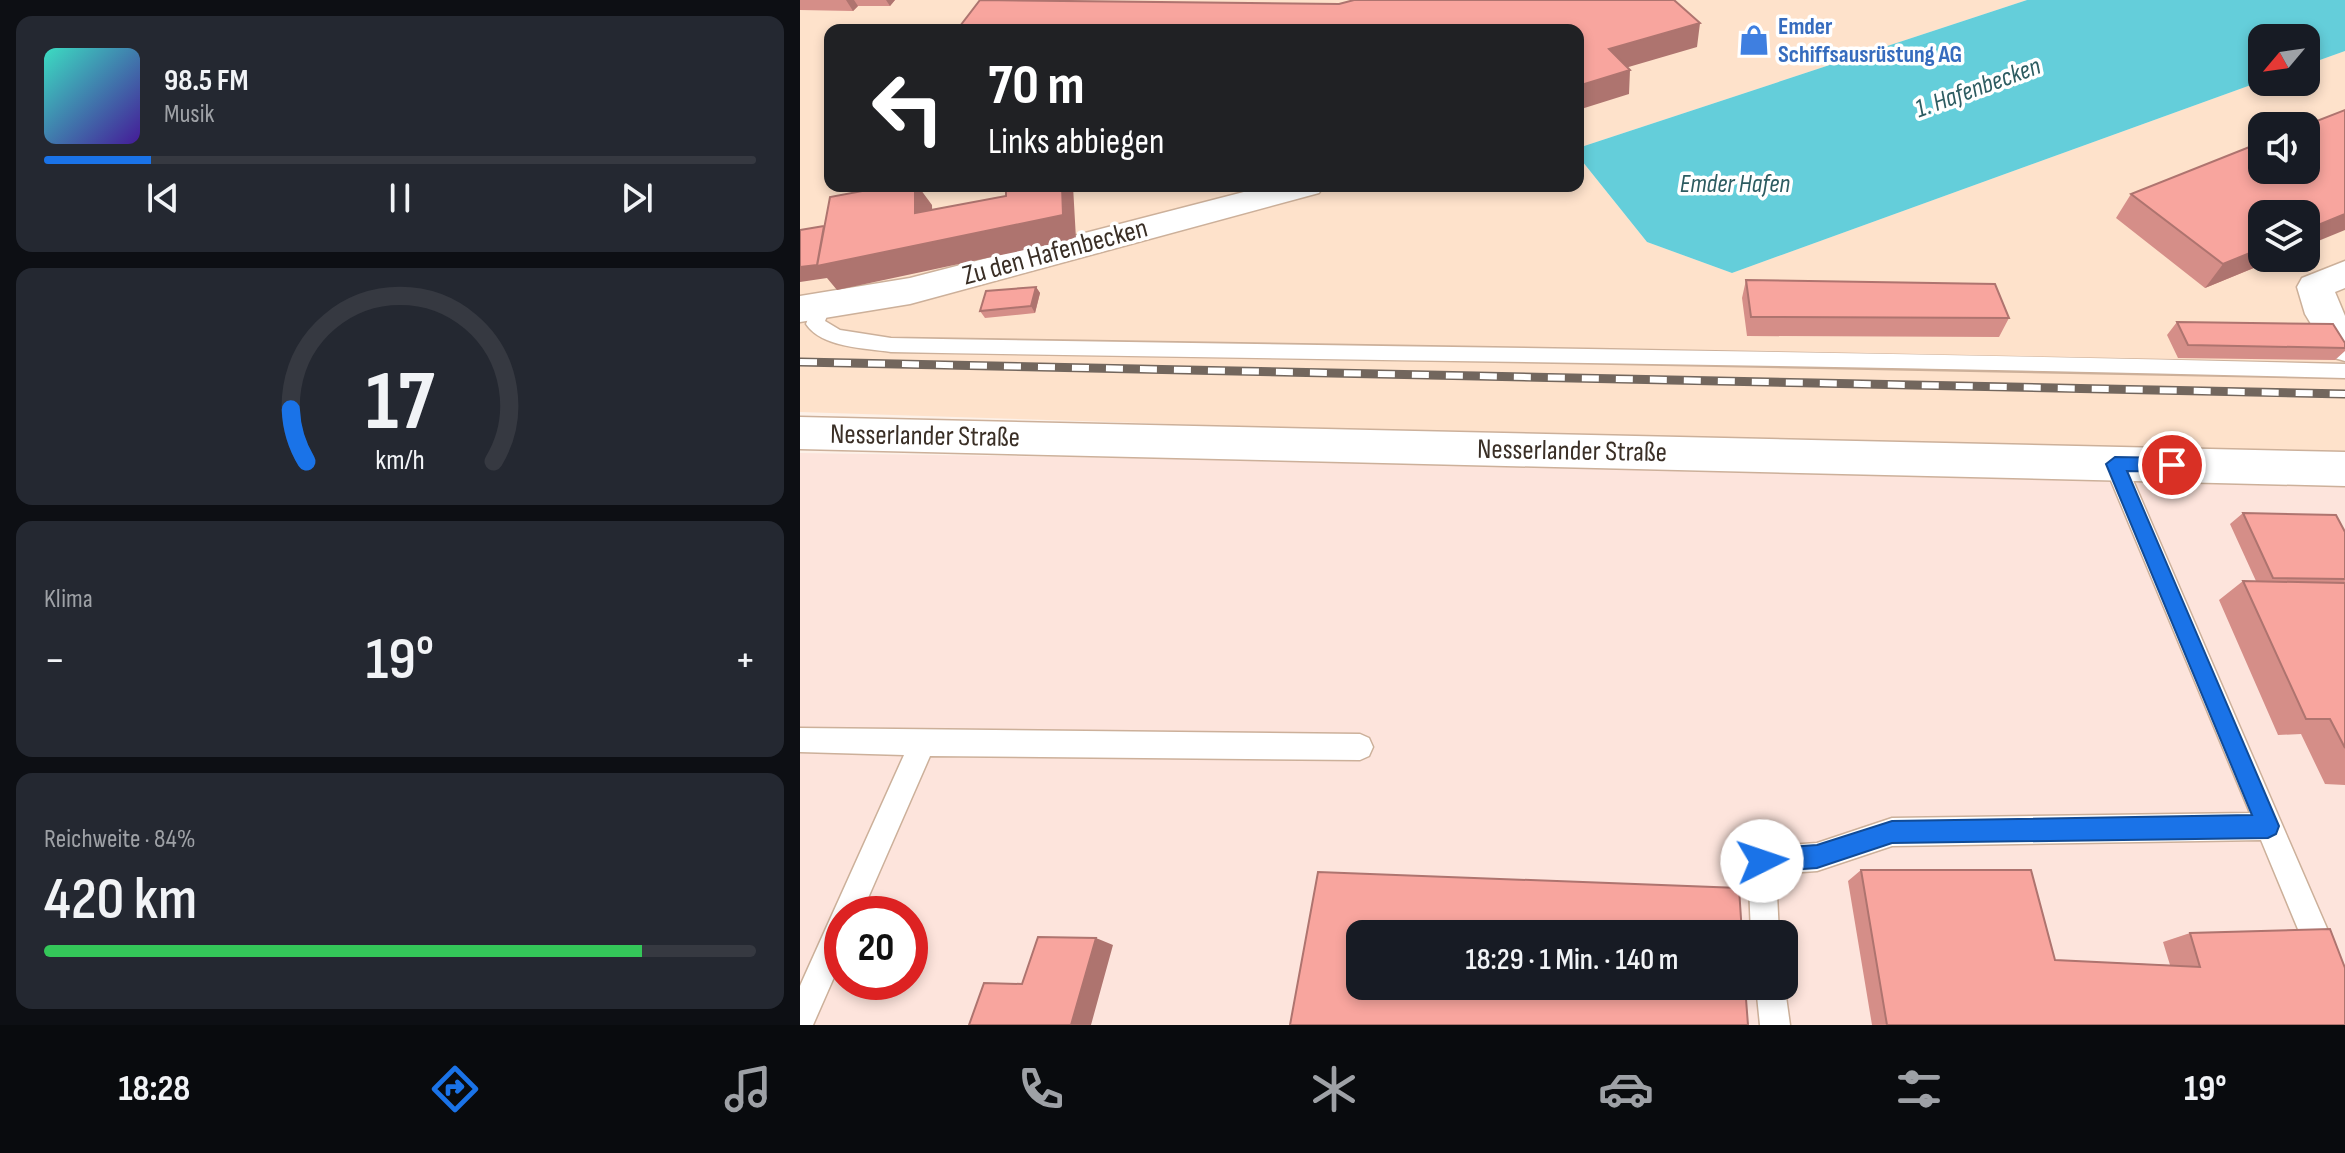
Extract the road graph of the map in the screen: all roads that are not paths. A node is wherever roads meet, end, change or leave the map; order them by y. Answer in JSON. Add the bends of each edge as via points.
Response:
{"nodes":[{"id":1,"x":1284,"y":192,"type":"edge"},
{"id":2,"x":2345,"y":273,"type":"edge"},
{"id":3,"x":811,"y":308,"type":"edge"},
{"id":4,"x":2345,"y":347,"type":"edge"},
{"id":5,"x":2345,"y":371,"type":"edge"},
{"id":6,"x":800,"y":433,"type":"edge"},
{"id":7,"x":2115,"y":464,"type":"junction"},
{"id":8,"x":2345,"y":469,"type":"edge"},
{"id":9,"x":800,"y":740,"type":"edge"},
{"id":10,"x":922,"y":743,"type":"junction"},
{"id":11,"x":1360,"y":747,"type":"dead end"},
{"id":12,"x":2268,"y":826,"type":"junction"},
{"id":13,"x":855,"y":896,"type":"edge"},
{"id":14,"x":1764,"y":920,"type":"edge"},
{"id":15,"x":824,"y":966,"type":"edge"},
{"id":16,"x":1772,"y":1000,"type":"edge"},
{"id":17,"x":2345,"y":1005,"type":"edge"},
{"id":18,"x":800,"y":1020,"type":"edge"},
{"id":19,"x":1775,"y":1025,"type":"edge"}],
"edges":[{"from":1,"to":3,"type":"main road","name":"Zu den Hafenbecken","via":[[910,291]]},
{"from":2,"to":4,"type":"main road","via":[[2315,287],[2324,314]]},
{"from":3,"to":5,"type":"lane","via":[[815,324],[836,336],[891,345]]},
{"from":6,"to":7,"type":"main road","name":"Nesserlander Straße"},
{"from":7,"to":8,"type":"main road","name":"Nesserlander Straße"},
{"from":7,"to":12,"type":"lane"},
{"from":9,"to":10,"type":"lane"},
{"from":10,"to":11,"type":"lane"},
{"from":10,"to":13,"type":"lane"},
{"from":12,"to":14,"type":"lane","via":[[1892,832],[1817,857],[1762,861]]},
{"from":12,"to":17,"type":"lane"},
{"from":15,"to":18,"type":"lane"},
{"from":16,"to":19,"type":"lane"}]}
